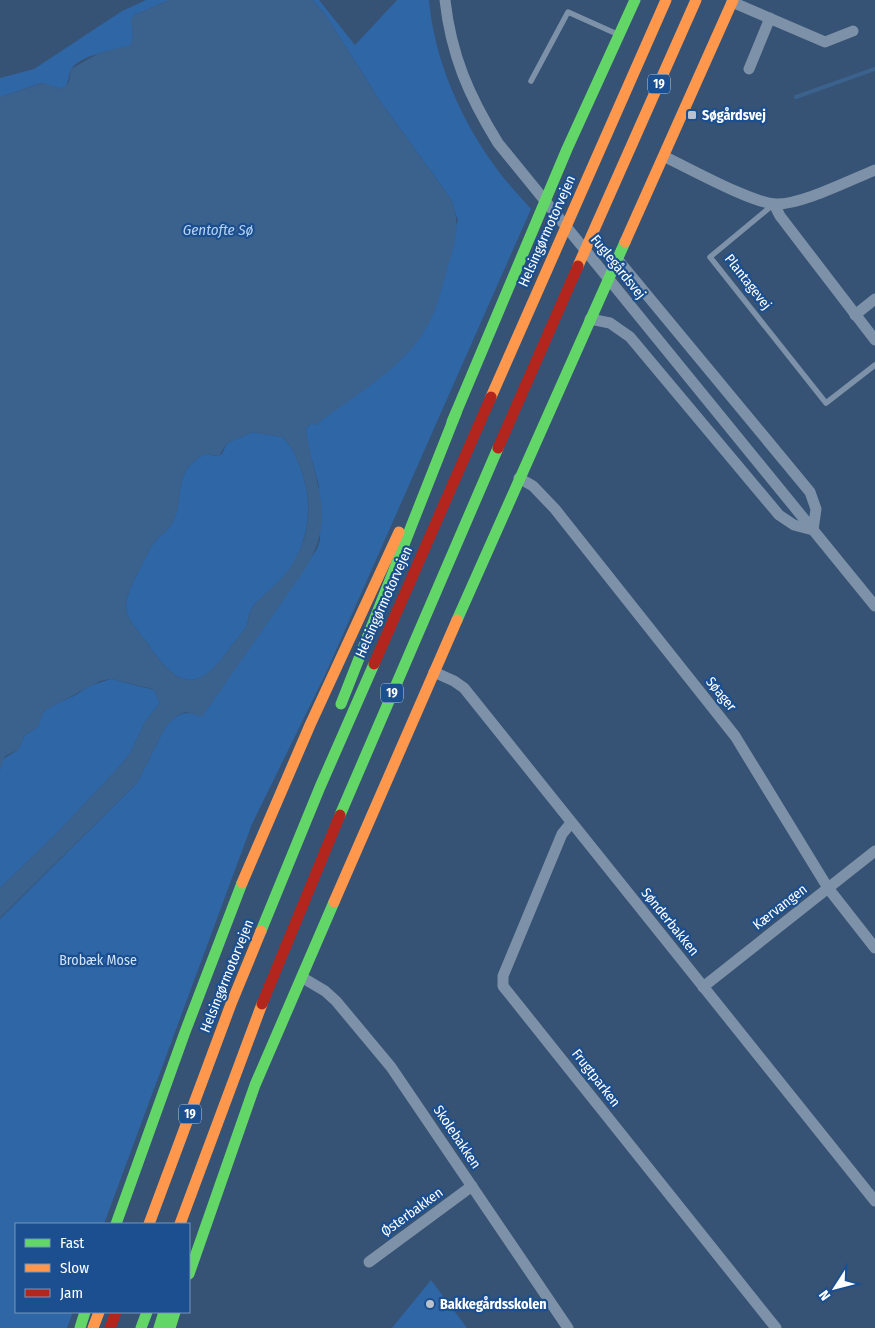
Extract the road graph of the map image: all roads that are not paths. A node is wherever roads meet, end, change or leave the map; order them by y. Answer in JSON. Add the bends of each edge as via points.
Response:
{"nodes":[{"id":1,"x":445,"y":0,"type":"edge"},
{"id":2,"x":635,"y":0,"type":"edge"},
{"id":3,"x":666,"y":0,"type":"edge"},
{"id":4,"x":696,"y":0,"type":"edge"},
{"id":5,"x":733,"y":1,"type":"edge"},
{"id":6,"x":770,"y":18,"type":"junction"},
{"id":7,"x":853,"y":31,"type":"dead end"},
{"id":8,"x":617,"y":34,"type":"junction"},
{"id":9,"x":680,"y":65,"type":"dead end"},
{"id":10,"x":749,"y":69,"type":"dead end"},
{"id":11,"x":531,"y":81,"type":"dead end"},
{"id":12,"x":665,"y":157,"type":"junction"},
{"id":13,"x":622,"y":169,"type":"junction"},
{"id":14,"x":875,"y":170,"type":"edge"},
{"id":15,"x":774,"y":204,"type":"junction"},
{"id":16,"x":618,"y":260,"type":"junction"},
{"id":17,"x":875,"y":299,"type":"edge"},
{"id":18,"x":855,"y":315,"type":"junction"},
{"id":19,"x":590,"y":319,"type":"junction"},
{"id":20,"x":875,"y":340,"type":"edge"},
{"id":21,"x":875,"y":365,"type":"edge"},
{"id":22,"x":456,"y":413,"type":"junction"},
{"id":23,"x":519,"y":478,"type":"junction"},
{"id":24,"x":812,"y":530,"type":"junction"},
{"id":25,"x":875,"y":606,"type":"edge"},
{"id":26,"x":434,"y":672,"type":"junction"},
{"id":27,"x":336,"y":718,"type":"dead end"},
{"id":28,"x":321,"y":754,"type":"dead end"},
{"id":29,"x":320,"y":786,"type":"junction"},
{"id":30,"x":571,"y":823,"type":"junction"},
{"id":31,"x":875,"y":851,"type":"edge"},
{"id":32,"x":828,"y":888,"type":"junction"},
{"id":33,"x":875,"y":948,"type":"edge"},
{"id":34,"x":303,"y":978,"type":"junction"},
{"id":35,"x":703,"y":987,"type":"junction"},
{"id":36,"x":231,"y":1004,"type":"junction"},
{"id":37,"x":196,"y":1063,"type":"dead end"},
{"id":38,"x":212,"y":1139,"type":"junction"},
{"id":39,"x":472,"y":1186,"type":"junction"},
{"id":40,"x":875,"y":1201,"type":"edge"},
{"id":41,"x":198,"y":1210,"type":"dead end"},
{"id":42,"x":116,"y":1223,"type":"edge"},
{"id":43,"x":149,"y":1223,"type":"edge"},
{"id":44,"x":180,"y":1223,"type":"edge"},
{"id":45,"x":369,"y":1262,"type":"dead end"},
{"id":46,"x":190,"y":1271,"type":"edge"},
{"id":47,"x":85,"y":1313,"type":"edge"},
{"id":48,"x":99,"y":1313,"type":"edge"},
{"id":49,"x":116,"y":1313,"type":"edge"},
{"id":50,"x":147,"y":1313,"type":"edge"},
{"id":51,"x":164,"y":1313,"type":"edge"},
{"id":52,"x":175,"y":1313,"type":"edge"},
{"id":53,"x":80,"y":1328,"type":"edge"},
{"id":54,"x":93,"y":1328,"type":"edge"},
{"id":55,"x":110,"y":1328,"type":"edge"},
{"id":56,"x":141,"y":1328,"type":"edge"},
{"id":57,"x":159,"y":1328,"type":"edge"},
{"id":58,"x":170,"y":1328,"type":"edge"},
{"id":59,"x":568,"y":1328,"type":"edge"},
{"id":60,"x":776,"y":1328,"type":"edge"}],
"edges":[{"from":1,"to":24,"type":"street","name":"Fuglegårdsvej","via":[[456,59],[475,107],[498,143]]},
{"from":2,"to":8,"type":"main road"},
{"from":3,"to":29,"type":"main road","name":"Helsingørmotorvejen","number":"19"},
{"from":4,"to":13,"type":"main road","number":"19"},
{"from":5,"to":6,"type":"street"},
{"from":5,"to":12,"type":"main road"},
{"from":6,"to":7,"type":"street","via":[[826,42]]},
{"from":6,"to":10,"type":"street"},
{"from":8,"to":11,"type":"lane","via":[[568,12]]},
{"from":8,"to":22,"type":"main road"},
{"from":9,"to":13,"type":"main road","via":[[634,160]]},
{"from":12,"to":15,"type":"street"},
{"from":12,"to":16,"type":"main road"},
{"from":13,"to":38,"type":"main road","number":"19","via":[[437,586],[288,939]]},
{"from":14,"to":15,"type":"street","via":[[801,200]]},
{"from":15,"to":18,"type":"street"},
{"from":15,"to":21,"type":"lane","name":"Plantagevej","via":[[710,258],[826,403]]},
{"from":16,"to":19,"type":"main road"},
{"from":16,"to":24,"type":"street","name":"Fuglegårdsvej","via":[[810,492],[816,509]]},
{"from":17,"to":18,"type":"street"},
{"from":18,"to":20,"type":"street"},
{"from":19,"to":23,"type":"main road"},
{"from":19,"to":24,"type":"street","via":[[610,324],[630,337],[779,515],[794,525]]},
{"from":22,"to":27,"type":"main road"},
{"from":22,"to":42,"type":"main road","via":[[365,603],[259,842],[160,1099]]},
{"from":23,"to":26,"type":"main road"},
{"from":23,"to":32,"type":"street","name":"Søager","via":[[533,486],[555,510],[736,736]]},
{"from":24,"to":25,"type":"street","name":"Fuglegårdsvej"},
{"from":26,"to":30,"type":"street","name":"Sønderbakken","via":[[464,688]]},
{"from":26,"to":34,"type":"main road"},
{"from":28,"to":29,"type":"main road","via":[[317,764]]},
{"from":29,"to":36,"type":"main road","name":"Helsingørmotorvejen","number":"19"},
{"from":30,"to":35,"type":"street","name":"Sønderbakken"},
{"from":30,"to":60,"type":"street","name":"Frugtparken","via":[[558,843],[503,976],[504,986]]},
{"from":31,"to":32,"type":"street","name":"Kærvangen"},
{"from":32,"to":33,"type":"street","name":"Søager"},
{"from":32,"to":35,"type":"street","name":"Kærvangen"},
{"from":34,"to":39,"type":"street","name":"Skolebakken","via":[[336,1001],[391,1067]]},
{"from":34,"to":46,"type":"main road","via":[[255,1085]]},
{"from":35,"to":40,"type":"street","name":"Sønderbakken"},
{"from":36,"to":37,"type":"main road","via":[[219,1007]]},
{"from":36,"to":43,"type":"main road","name":"Helsingørmotorvejen","number":"19"},
{"from":38,"to":41,"type":"main road","via":[[214,1162]]},
{"from":38,"to":44,"type":"main road","number":"19"},
{"from":39,"to":45,"type":"street","name":"Østerbakken"},
{"from":39,"to":59,"type":"street","name":"Skolebakken"},
{"from":47,"to":53,"type":"main road"},
{"from":48,"to":54,"type":"main road"},
{"from":49,"to":55,"type":"main road"},
{"from":50,"to":56,"type":"main road"},
{"from":51,"to":57,"type":"main road"},
{"from":52,"to":58,"type":"main road"}]}
